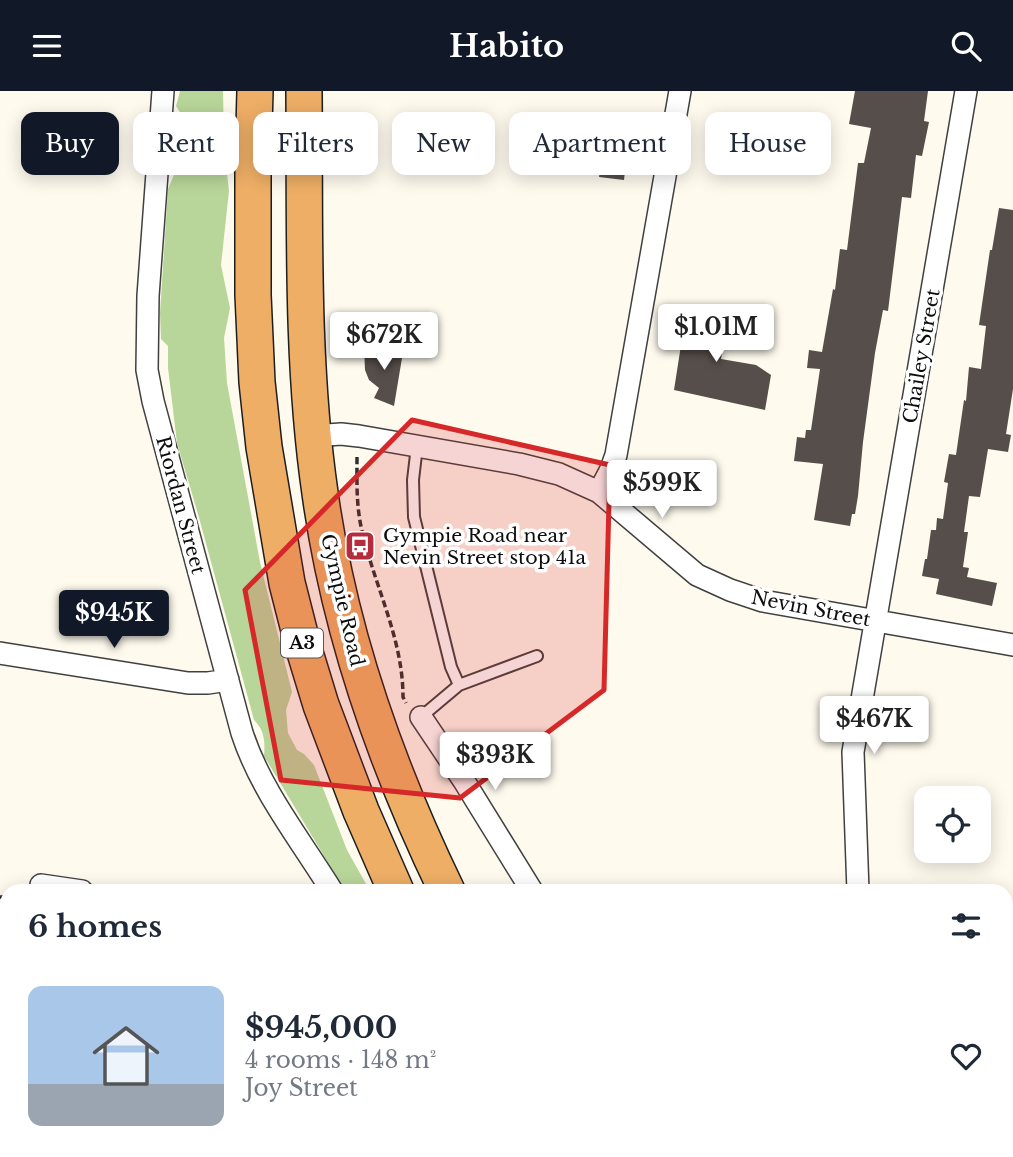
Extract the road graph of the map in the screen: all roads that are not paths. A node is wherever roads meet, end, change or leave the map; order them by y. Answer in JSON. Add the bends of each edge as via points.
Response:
{"nodes":[{"id":1,"x":163,"y":91,"type":"edge"},
{"id":2,"x":254,"y":91,"type":"edge"},
{"id":3,"x":304,"y":91,"type":"edge"},
{"id":4,"x":680,"y":91,"type":"edge"},
{"id":5,"x":966,"y":91,"type":"edge"},
{"id":6,"x":306,"y":293,"type":"junction"},
{"id":7,"x":253,"y":295,"type":"junction"},
{"id":8,"x":313,"y":436,"type":"junction"},
{"id":9,"x":417,"y":446,"type":"junction"},
{"id":10,"x":599,"y":492,"type":"junction"},
{"id":11,"x":876,"y":621,"type":"junction"},
{"id":12,"x":1013,"y":645,"type":"edge"},
{"id":13,"x":0,"y":653,"type":"edge"},
{"id":14,"x":537,"y":656,"type":"dead end"},
{"id":15,"x":228,"y":680,"type":"junction"},
{"id":16,"x":459,"y":685,"type":"junction"},
{"id":17,"x":421,"y":717,"type":"joint"},
{"id":18,"x":327,"y":884,"type":"edge"},
{"id":19,"x":393,"y":884,"type":"edge"},
{"id":20,"x":444,"y":884,"type":"edge"},
{"id":21,"x":528,"y":884,"type":"edge"},
{"id":22,"x":858,"y":884,"type":"edge"}],
"edges":[{"from":1,"to":15,"type":"street","name":"Riordan Street","via":[[147,370]]},
{"from":2,"to":7,"type":"highway","number":"A3"},
{"from":3,"to":6,"type":"highway","name":"Gympie Road","number":"A3"},
{"from":4,"to":10,"type":"street","via":[[616,455]]},
{"from":5,"to":11,"type":"street","name":"Chailey Street"},
{"from":6,"to":7,"type":"highway"},
{"from":6,"to":8,"type":"highway","name":"Gympie Road","number":"A3"},
{"from":7,"to":19,"type":"highway","number":"A3","via":[[264,447],[287,583],[321,705]]},
{"from":8,"to":9,"type":"street","name":"Nevin Street","via":[[341,434]]},
{"from":8,"to":20,"type":"highway","name":"Gympie Road","number":"A3","via":[[331,557],[360,676],[400,788]]},
{"from":9,"to":10,"type":"street","name":"Nevin Street","via":[[559,474]]},
{"from":9,"to":16,"type":"lane","via":[[414,517]]},
{"from":10,"to":11,"type":"street","name":"Nevin Street","via":[[697,575],[763,601]]},
{"from":11,"to":12,"type":"street","name":"Nevin Street"},
{"from":11,"to":22,"type":"street","name":"Chailey Street","via":[[853,753]]},
{"from":13,"to":15,"type":"street","via":[[188,683]]},
{"from":14,"to":16,"type":"lane"},
{"from":15,"to":18,"type":"street","name":"Riordan Street","via":[[250,758]]},
{"from":16,"to":17,"type":"lane"},
{"from":17,"to":21,"type":"street"}]}
